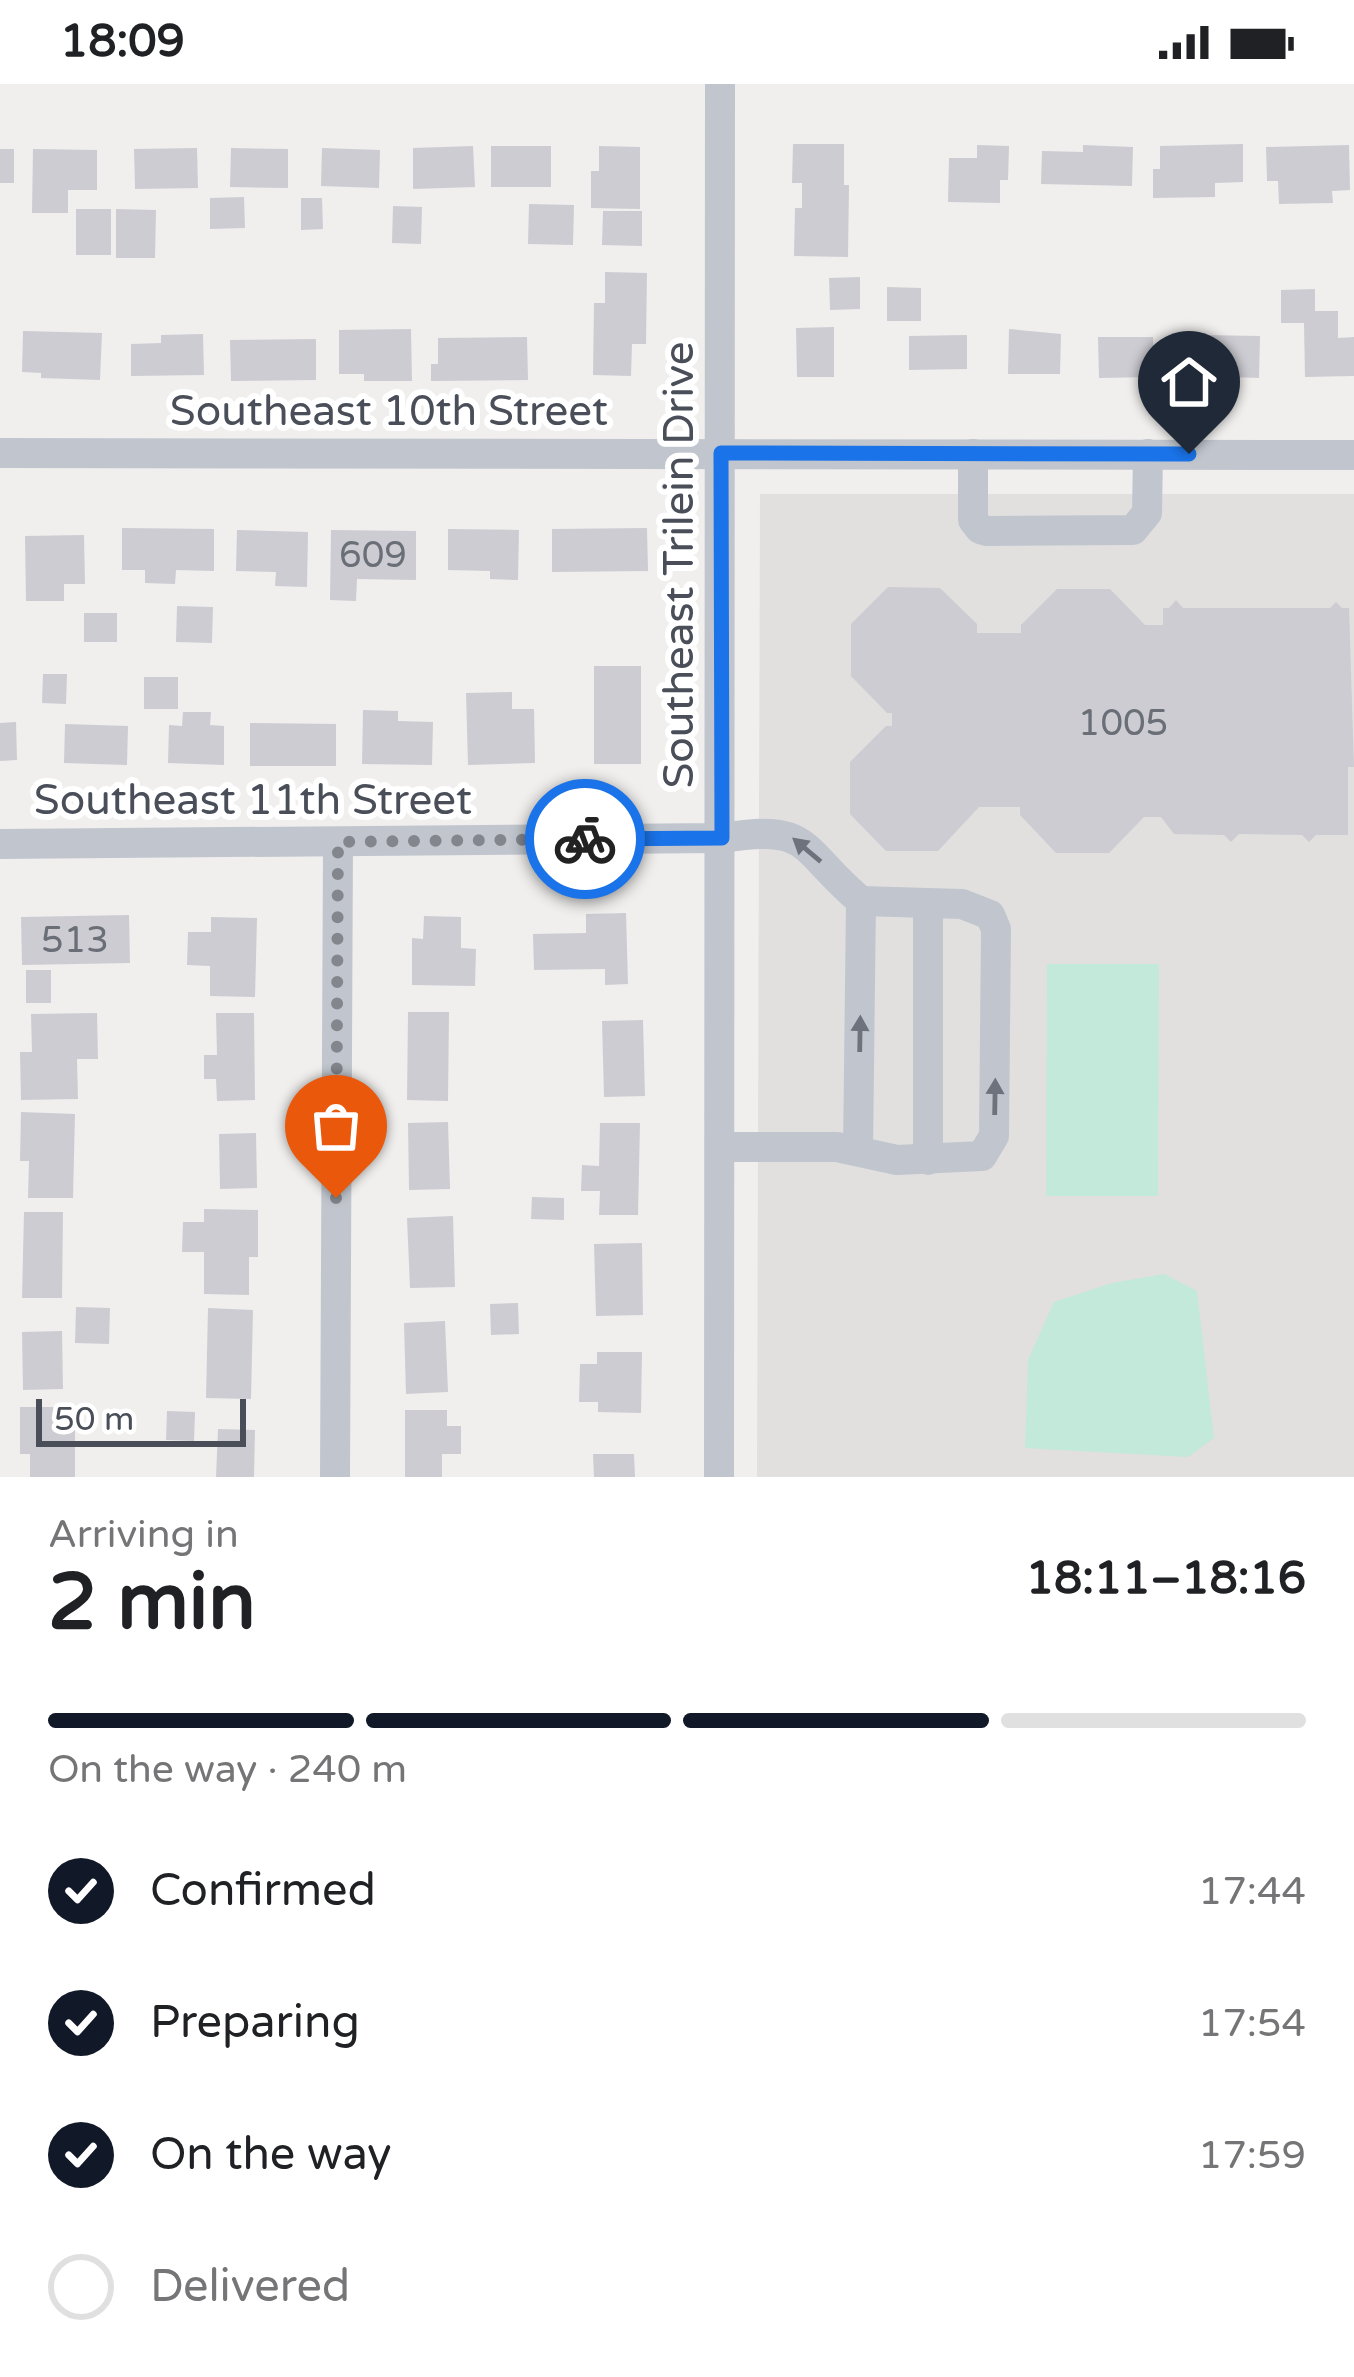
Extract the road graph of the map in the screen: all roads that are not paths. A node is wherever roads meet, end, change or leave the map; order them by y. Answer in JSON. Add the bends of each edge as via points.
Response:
{"nodes":[{"id":1,"x":720,"y":84,"type":"edge"},
{"id":2,"x":0,"y":453,"type":"edge"},
{"id":3,"x":721,"y":453,"type":"junction"},
{"id":4,"x":973,"y":454,"type":"junction"},
{"id":5,"x":1148,"y":454,"type":"junction"},
{"id":6,"x":1354,"y":455,"type":"edge"},
{"id":7,"x":722,"y":838,"type":"junction"},
{"id":8,"x":338,"y":842,"type":"junction"},
{"id":9,"x":0,"y":844,"type":"edge"},
{"id":10,"x":861,"y":901,"type":"junction"},
{"id":11,"x":928,"y":904,"type":"junction"},
{"id":12,"x":721,"y":1147,"type":"junction"},
{"id":13,"x":858,"y":1151,"type":"junction"},
{"id":14,"x":928,"y":1160,"type":"junction"},
{"id":15,"x":335,"y":1477,"type":"edge"},
{"id":16,"x":719,"y":1477,"type":"edge"}],
"edges":[{"from":1,"to":3,"type":"street","name":"Southeast Trilein Drive"},
{"from":2,"to":3,"type":"street","name":"Southeast 10th Street"},
{"from":3,"to":4,"type":"street","name":"Southeast 10th Street"},
{"from":3,"to":7,"type":"street","name":"Southeast Trilein Drive"},
{"from":4,"to":5,"type":"street","name":"Southeast 10th Street"},
{"from":4,"to":5,"type":"street","via":[[973,520],[987,531],[1133,530],[1148,513]]},
{"from":5,"to":6,"type":"street","name":"Southeast 10th Street"},
{"from":7,"to":8,"type":"street","name":"Southeast 11th Street"},
{"from":10,"to":7,"type":"street","name":"Southeast 11th Street","one_way":true,"via":[[789,835]]},
{"from":7,"to":12,"type":"street","name":"Southeast Trilein Drive"},
{"from":8,"to":9,"type":"street","name":"Southeast 11th Street"},
{"from":8,"to":15,"type":"street"},
{"from":10,"to":11,"type":"street"},
{"from":13,"to":10,"type":"street","one_way":true},
{"from":11,"to":14,"type":"street"},
{"from":14,"to":11,"type":"street","one_way":true,"via":[[973,1159],[993,1143],[996,952],[994,921],[982,910]]},
{"from":12,"to":13,"type":"street"},
{"from":12,"to":16,"type":"street","name":"Southeast Trilein Drive"},
{"from":13,"to":14,"type":"street"}]}
